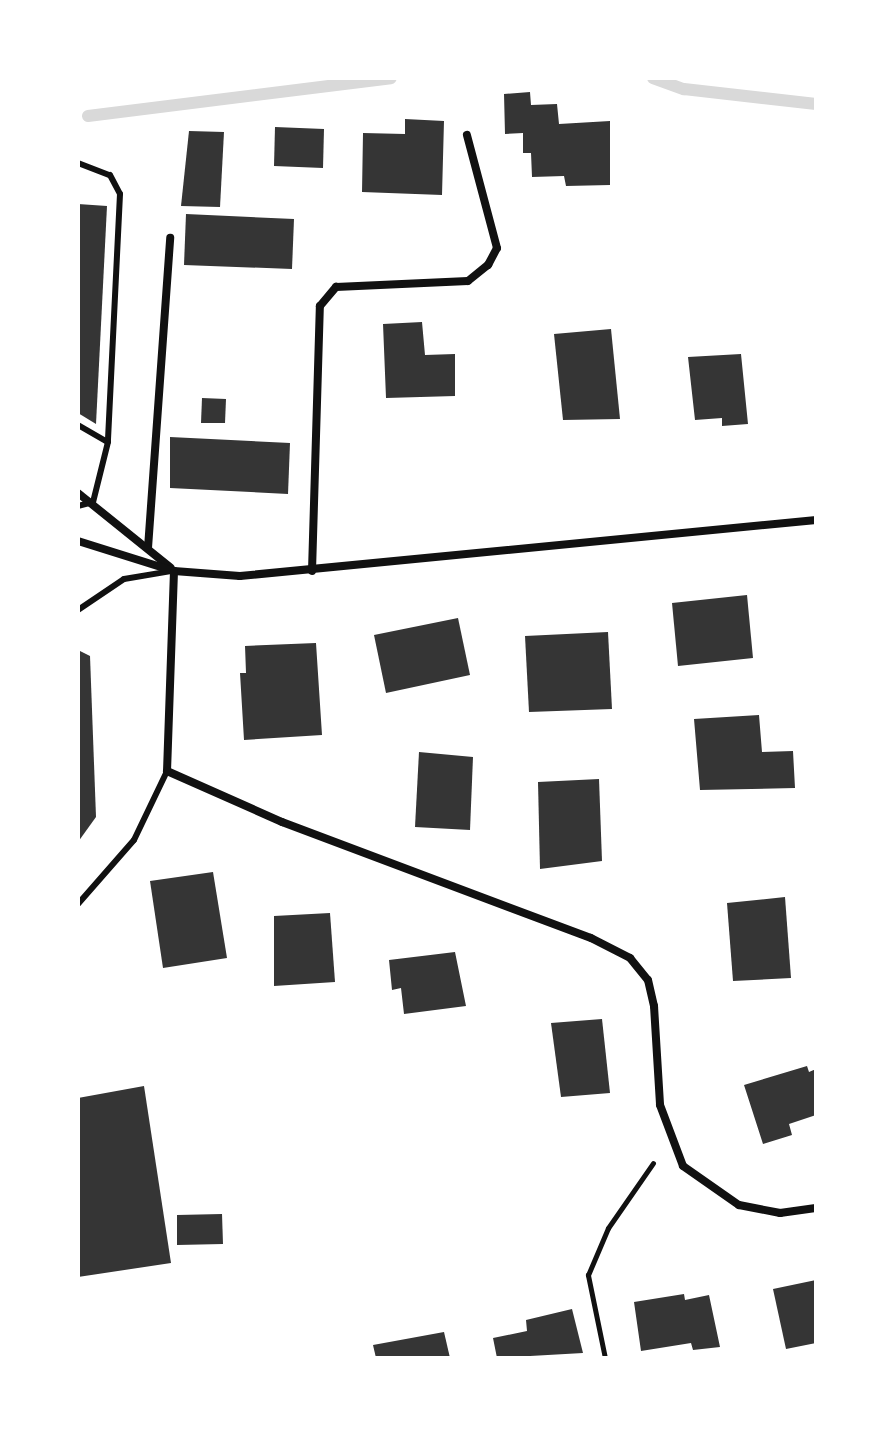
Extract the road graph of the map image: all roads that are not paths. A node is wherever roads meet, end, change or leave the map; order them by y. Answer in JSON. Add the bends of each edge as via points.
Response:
{"nodes":[{"id":1,"x":467,"y":135,"type":"dead end"},
{"id":2,"x":78,"y":163,"type":"edge"},
{"id":3,"x":170,"y":238,"type":"dead end"},
{"id":4,"x":78,"y":425,"type":"edge"},
{"id":5,"x":108,"y":442,"type":"junction"},
{"id":6,"x":78,"y":493,"type":"edge"},
{"id":7,"x":93,"y":502,"type":"junction"},
{"id":8,"x":78,"y":506,"type":"edge"},
{"id":9,"x":816,"y":520,"type":"edge"},
{"id":10,"x":78,"y":541,"type":"edge"},
{"id":11,"x":148,"y":548,"type":"junction"},
{"id":12,"x":174,"y":571,"type":"junction"},
{"id":13,"x":312,"y":571,"type":"junction"},
{"id":14,"x":78,"y":610,"type":"edge"},
{"id":15,"x":167,"y":771,"type":"junction"},
{"id":16,"x":78,"y":904,"type":"edge"},
{"id":17,"x":816,"y":1208,"type":"edge"}],
"edges":[{"from":1,"to":13,"type":"street","via":[[497,248],[488,265],[468,281],[336,287],[320,306]]},
{"from":2,"to":5,"type":"lane","via":[[110,175],[120,194]]},
{"from":3,"to":11,"type":"street"},
{"from":4,"to":5,"type":"lane"},
{"from":5,"to":7,"type":"lane"},
{"from":6,"to":7,"type":"street"},
{"from":7,"to":8,"type":"lane"},
{"from":7,"to":11,"type":"street"},
{"from":9,"to":13,"type":"street"},
{"from":10,"to":12,"type":"street"},
{"from":11,"to":12,"type":"street"},
{"from":12,"to":13,"type":"street","via":[[240,576]]},
{"from":12,"to":14,"type":"lane","via":[[124,579]]},
{"from":12,"to":15,"type":"street"},
{"from":15,"to":16,"type":"lane","via":[[134,840]]},
{"from":15,"to":17,"type":"street","via":[[282,822],[591,938],[630,958],[648,980],[660,1105],[683,1166],[739,1205],[780,1213]]}]}
